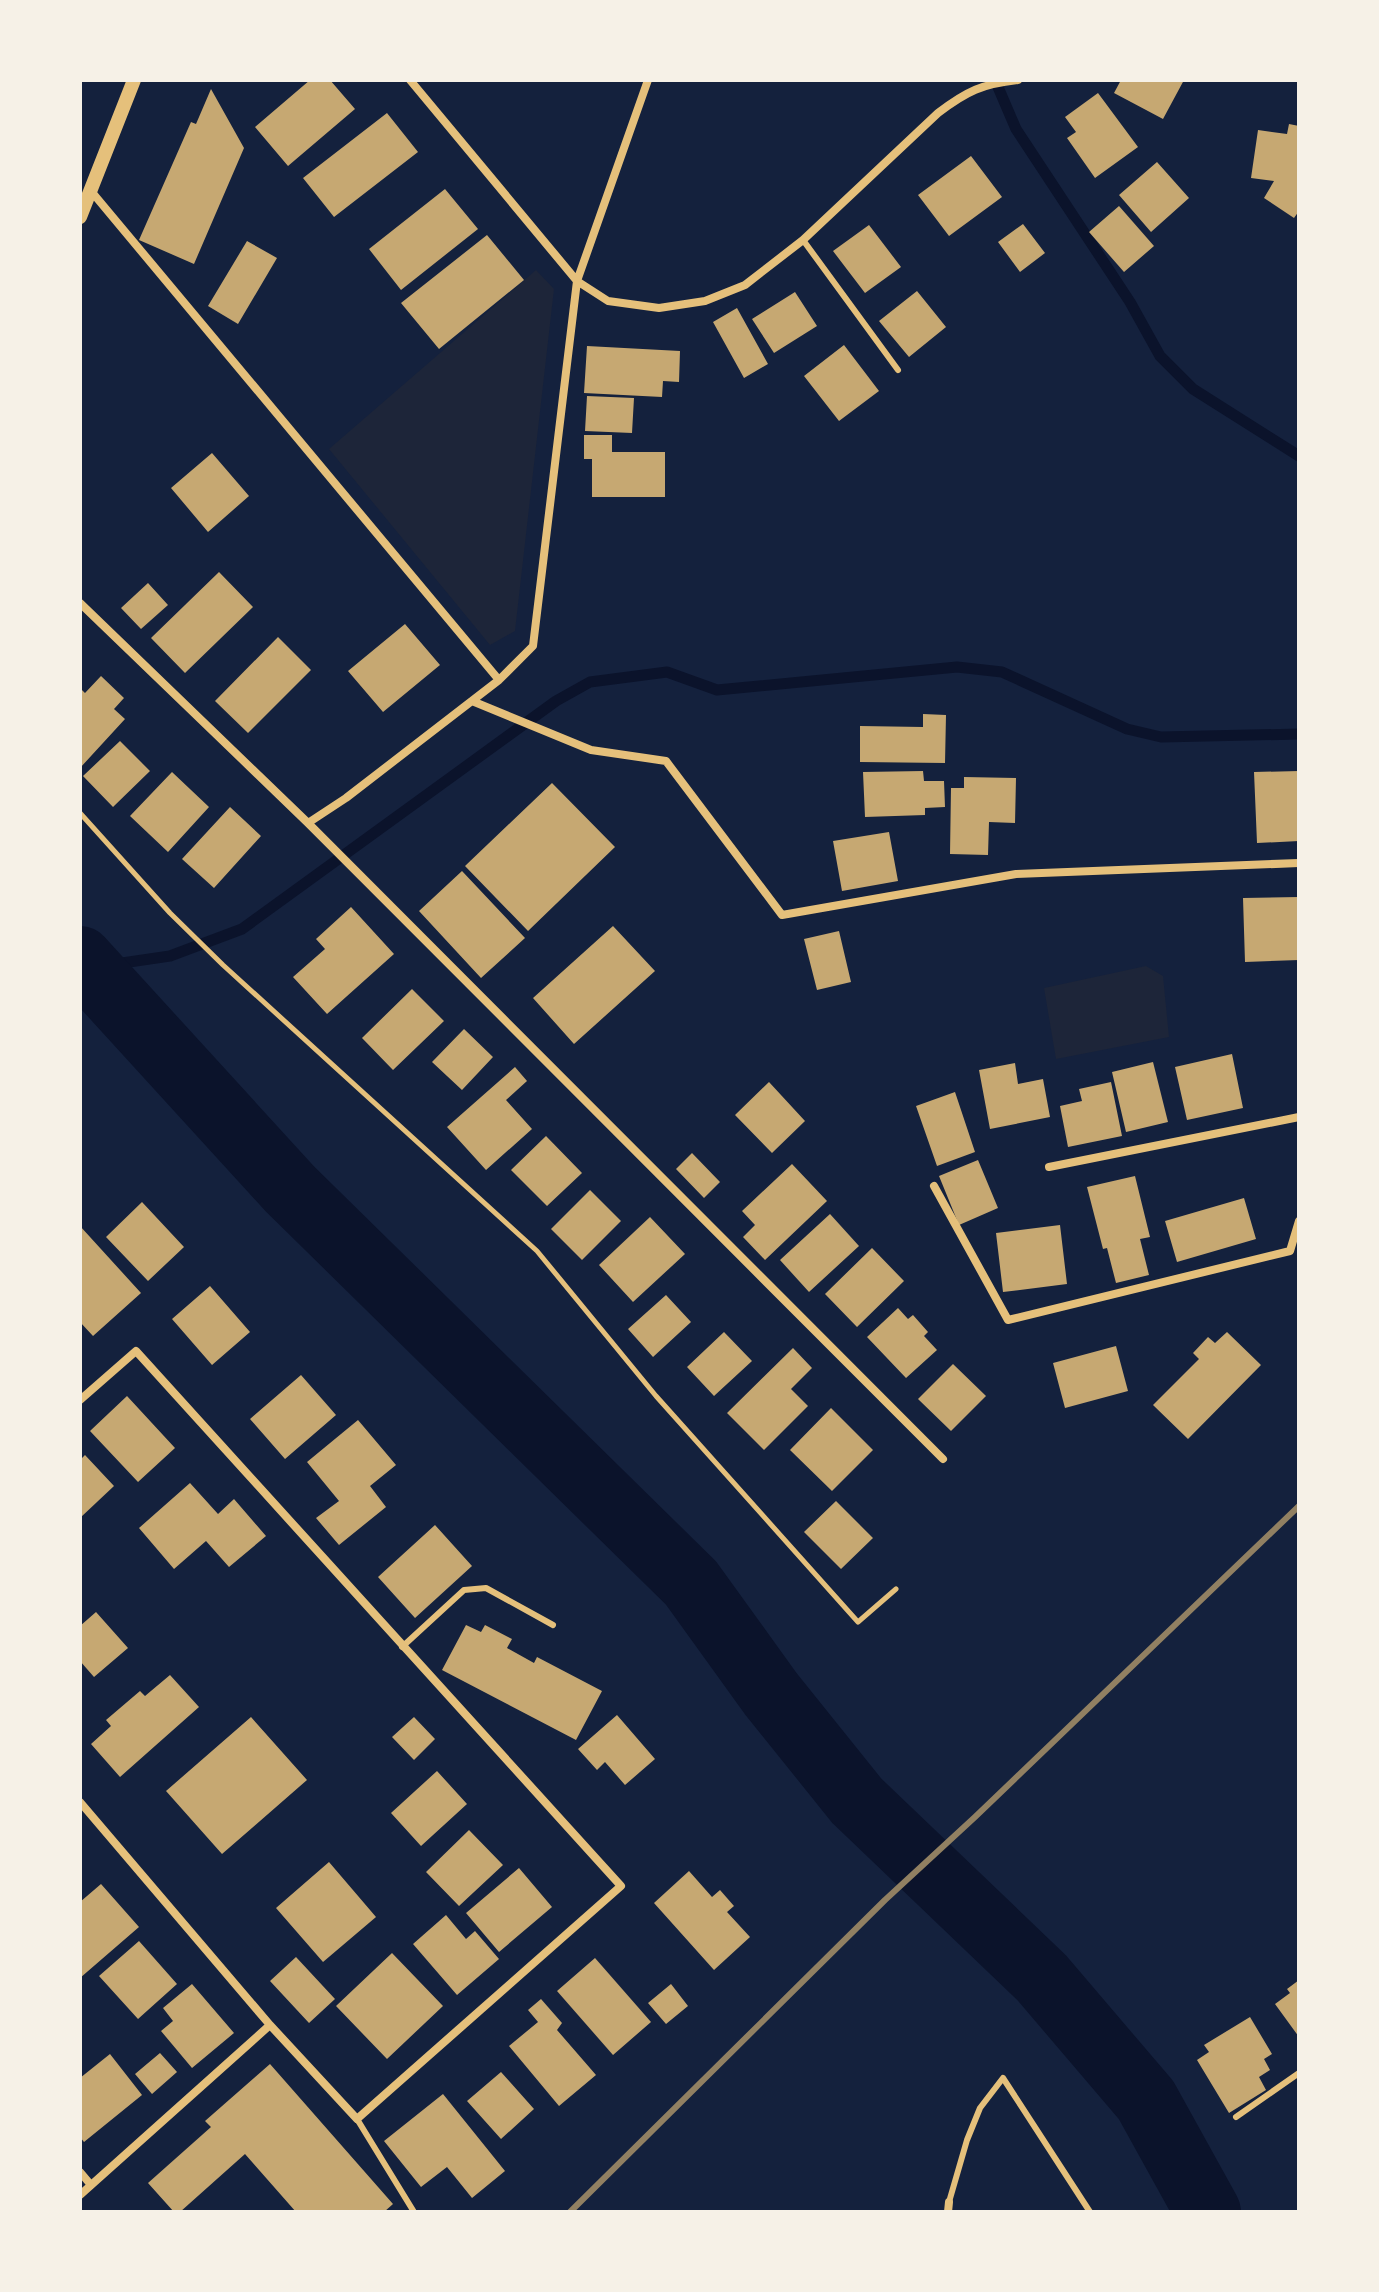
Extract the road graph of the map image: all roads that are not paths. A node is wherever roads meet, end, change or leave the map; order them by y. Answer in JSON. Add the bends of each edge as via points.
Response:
{"nodes":[{"id":1,"x":134,"y":80,"type":"edge"},
{"id":2,"x":410,"y":80,"type":"edge"},
{"id":3,"x":648,"y":80,"type":"edge"},
{"id":4,"x":1018,"y":80,"type":"edge"},
{"id":5,"x":90,"y":191,"type":"junction"},
{"id":6,"x":80,"y":217,"type":"edge"},
{"id":7,"x":803,"y":240,"type":"junction"},
{"id":8,"x":577,"y":281,"type":"junction"},
{"id":9,"x":898,"y":370,"type":"dead end"},
{"id":10,"x":80,"y":603,"type":"edge"},
{"id":11,"x":499,"y":680,"type":"junction"},
{"id":12,"x":472,"y":701,"type":"junction"},
{"id":13,"x":308,"y":823,"type":"junction"},
{"id":14,"x":1299,"y":863,"type":"edge"},
{"id":15,"x":1299,"y":1117,"type":"edge"},
{"id":16,"x":1049,"y":1167,"type":"dead end"},
{"id":17,"x":934,"y":1186,"type":"dead end"},
{"id":18,"x":1299,"y":1221,"type":"edge"},
{"id":19,"x":80,"y":1400,"type":"edge"},
{"id":20,"x":943,"y":1459,"type":"dead end"},
{"id":21,"x":553,"y":1625,"type":"dead end"},
{"id":22,"x":402,"y":1647,"type":"junction"},
{"id":23,"x":80,"y":1802,"type":"edge"},
{"id":24,"x":270,"y":2025,"type":"junction"},
{"id":25,"x":1299,"y":2073,"type":"edge"},
{"id":26,"x":1236,"y":2117,"type":"dead end"},
{"id":27,"x":357,"y":2119,"type":"junction"},
{"id":28,"x":80,"y":2172,"type":"edge"},
{"id":29,"x":91,"y":2185,"type":"junction"},
{"id":30,"x":80,"y":2195,"type":"edge"},
{"id":31,"x":949,"y":2207,"type":"edge"},
{"id":32,"x":414,"y":2212,"type":"edge"},
{"id":33,"x":1090,"y":2212,"type":"edge"}],
"edges":[{"from":1,"to":5,"type":"street"},
{"from":2,"to":8,"type":"street"},
{"from":3,"to":8,"type":"street"},
{"from":4,"to":7,"type":"street","via":[[988,84],[960,96]]},
{"from":5,"to":6,"type":"street"},
{"from":5,"to":11,"type":"street"},
{"from":7,"to":8,"type":"street","via":[[745,285],[705,301],[659,308],[608,301]]},
{"from":7,"to":9,"type":"lane"},
{"from":8,"to":11,"type":"street","via":[[533,646]]},
{"from":10,"to":13,"type":"street"},
{"from":11,"to":12,"type":"street"},
{"from":12,"to":13,"type":"street"},
{"from":12,"to":14,"type":"street","via":[[591,750],[666,761],[782,915],[1016,874]]},
{"from":13,"to":20,"type":"street"},
{"from":15,"to":16,"type":"street"},
{"from":17,"to":18,"type":"street","via":[[1008,1320],[1290,1251]]},
{"from":19,"to":22,"type":"street","via":[[136,1351]]},
{"from":21,"to":22,"type":"lane","via":[[486,1588],[464,1590]]},
{"from":22,"to":27,"type":"street","via":[[621,1886]]},
{"from":23,"to":24,"type":"street"},
{"from":24,"to":27,"type":"street"},
{"from":24,"to":29,"type":"street"},
{"from":25,"to":26,"type":"lane"},
{"from":27,"to":32,"type":"lane"},
{"from":28,"to":29,"type":"street"},
{"from":29,"to":30,"type":"street"},
{"from":31,"to":33,"type":"lane","via":[[980,2108],[1003,2078]]}]}
